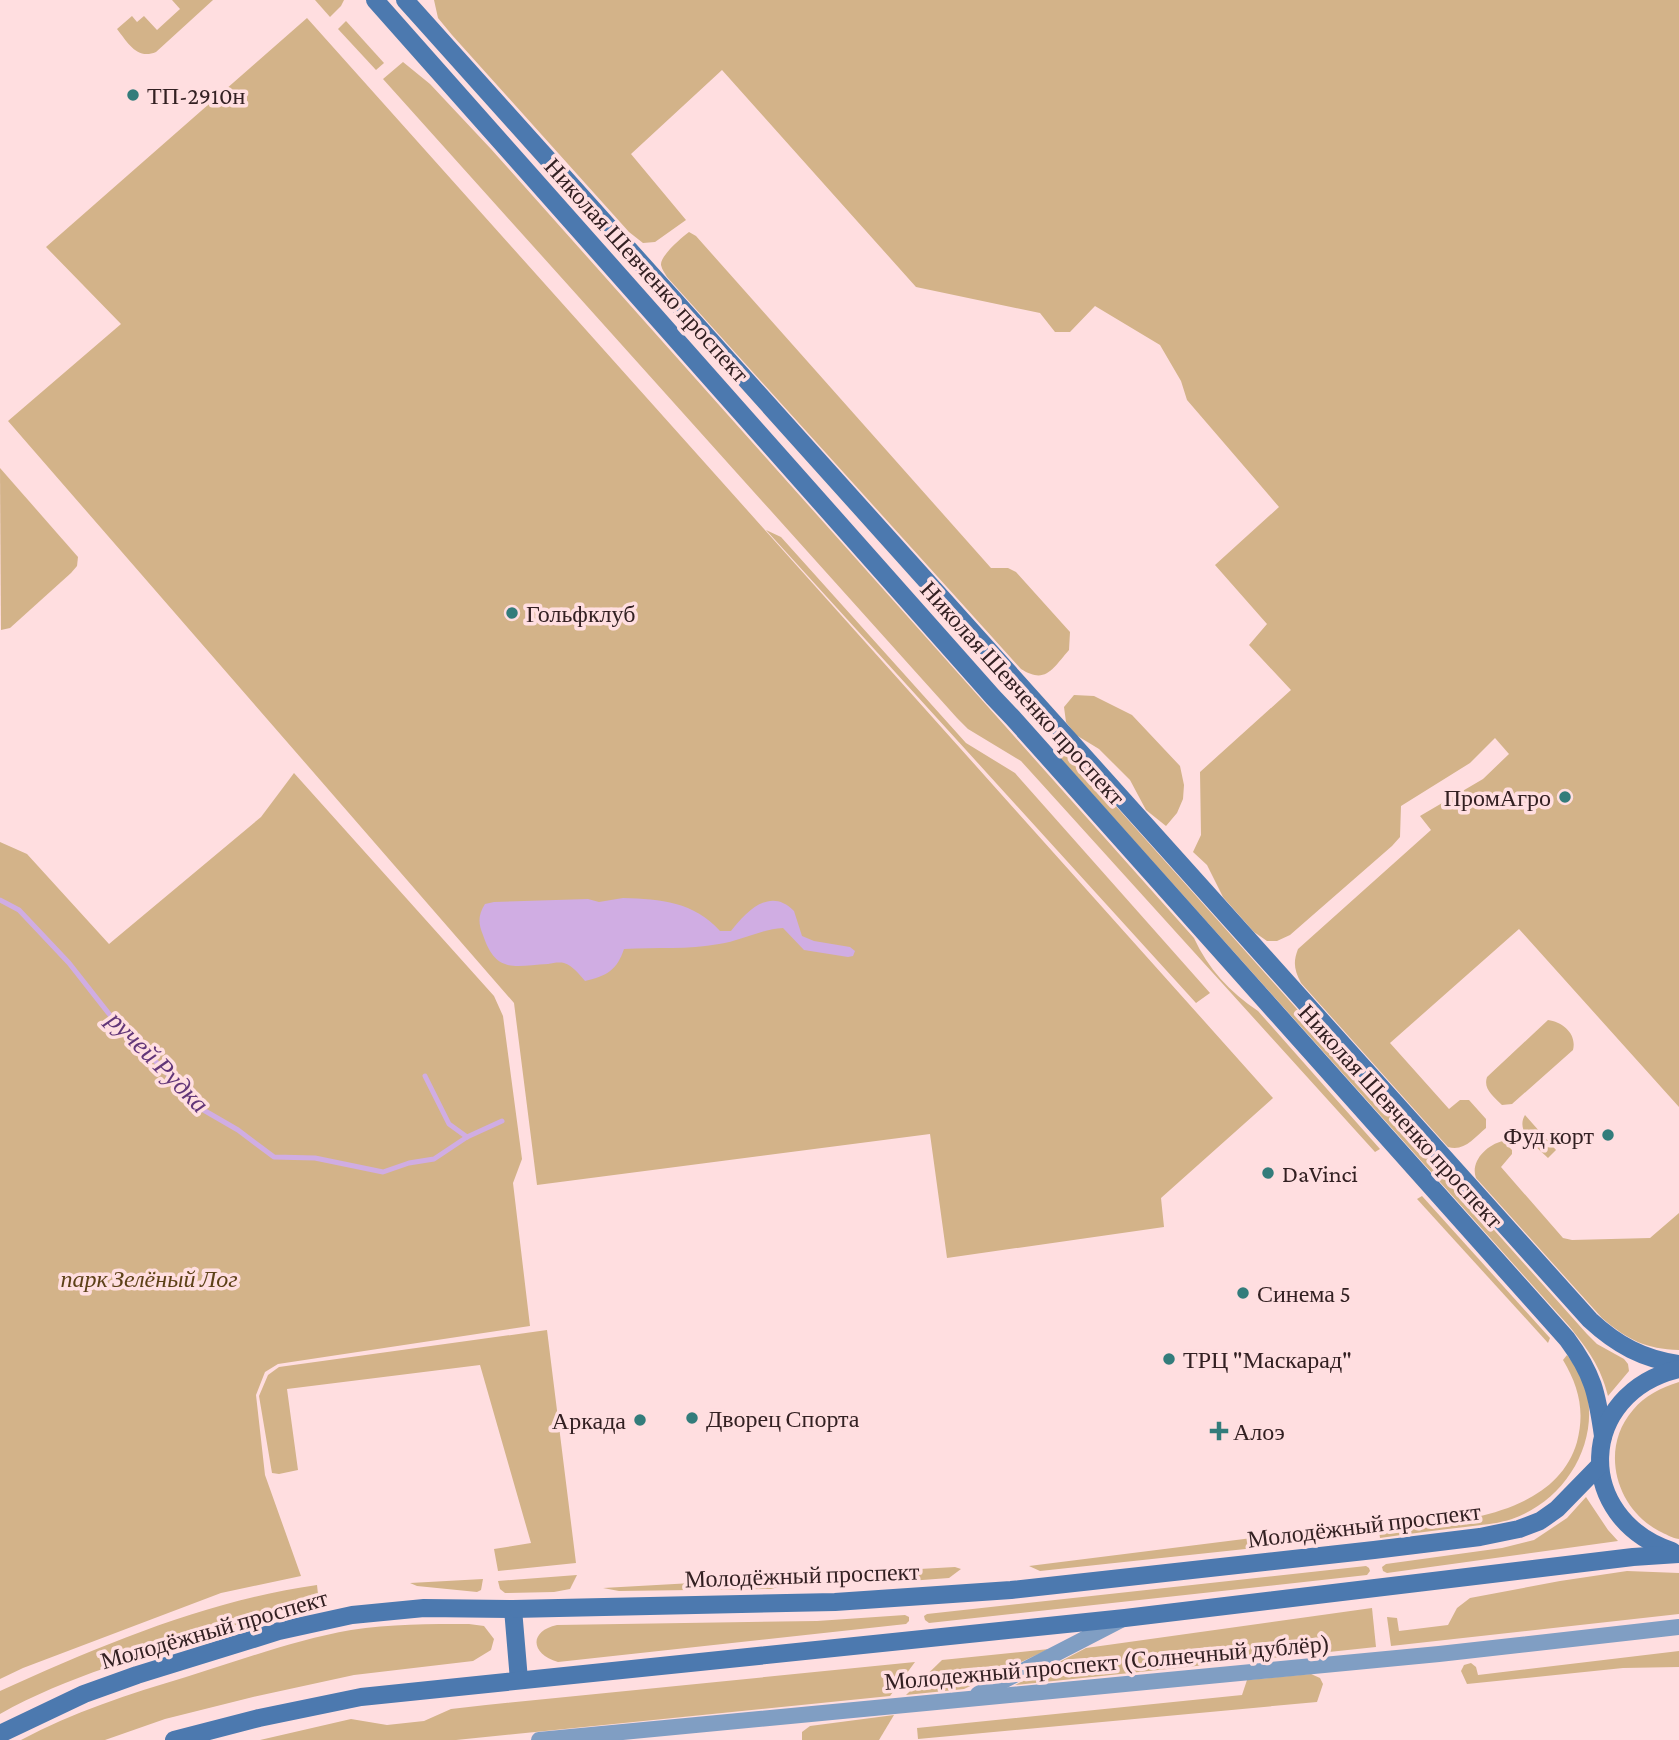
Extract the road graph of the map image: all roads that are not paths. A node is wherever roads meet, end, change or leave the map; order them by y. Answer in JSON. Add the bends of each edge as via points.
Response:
{"nodes":[{"id":1,"x":375,"y":0,"type":"edge"},
{"id":2,"x":404,"y":0,"type":"edge"},
{"id":3,"x":1034,"y":701,"type":"junction"},
{"id":4,"x":1013,"y":718,"type":"junction"},
{"id":5,"x":1679,"y":1367,"type":"edge"},
{"id":6,"x":1603,"y":1436,"type":"junction"},
{"id":7,"x":1599,"y":1466,"type":"junction"},
{"id":8,"x":1679,"y":1554,"type":"edge"},
{"id":9,"x":513,"y":1609,"type":"junction"},
{"id":10,"x":1125,"y":1618,"type":"junction"},
{"id":11,"x":1679,"y":1627,"type":"edge"},
{"id":12,"x":519,"y":1680,"type":"junction"},
{"id":13,"x":970,"y":1698,"type":"junction"},
{"id":14,"x":0,"y":1734,"type":"edge"},
{"id":15,"x":174,"y":1740,"type":"edge"},
{"id":16,"x":539,"y":1740,"type":"edge"}],
"edges":[{"from":1,"to":4,"type":"main road","name":"Николая Шевченко проспект"},
{"from":2,"to":3,"type":"main road","name":"Николая Шевченко проспект"},
{"from":3,"to":4,"type":"main road"},
{"from":3,"to":5,"type":"main road","name":"Николая Шевченко проспект","via":[[1590,1320],[1630,1351]]},
{"from":4,"to":6,"type":"main road","name":"Николая Шевченко проспект","via":[[1567,1339],[1594,1382]]},
{"from":5,"to":6,"type":"main road","via":[[1639,1387],[1617,1408]]},
{"from":6,"to":7,"type":"main road"},
{"from":7,"to":8,"type":"main road","via":[[1609,1502],[1626,1523],[1652,1544]]},
{"from":7,"to":9,"type":"main road","name":"Молодёжный проспект","via":[[1540,1521],[1480,1537],[976,1592],[835,1602]]},
{"from":8,"to":10,"type":"main road"},
{"from":9,"to":12,"type":"main road"},
{"from":9,"to":14,"type":"main road","name":"Молодёжный проспект","via":[[424,1608],[352,1615],[279,1632],[84,1694]]},
{"from":10,"to":12,"type":"main road"},
{"from":10,"to":13,"type":"street"},
{"from":11,"to":13,"type":"street","name":"Молодежный проспект (Солнечный дублёр)"},
{"from":12,"to":15,"type":"main road","via":[[361,1697]]},
{"from":13,"to":16,"type":"street","name":"Молодежный проспект (Солнечный дублёр)"}]}
